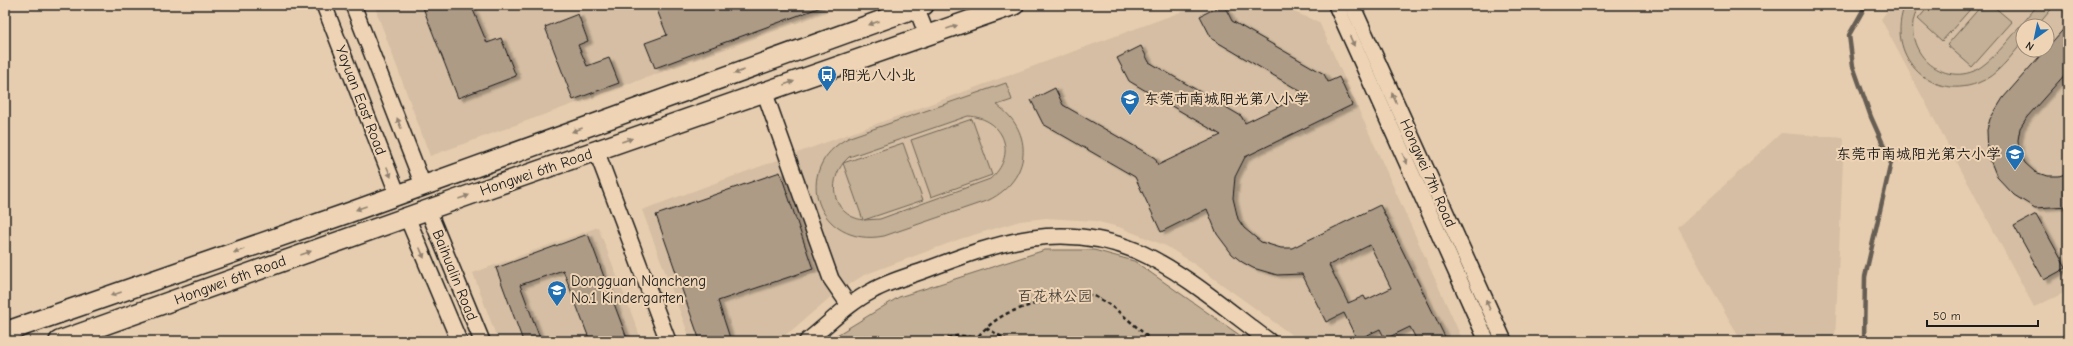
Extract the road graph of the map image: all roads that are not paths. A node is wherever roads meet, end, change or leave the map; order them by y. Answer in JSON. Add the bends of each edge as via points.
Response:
{"nodes":[{"id":1,"x":324,"y":5,"type":"edge"},
{"id":2,"x":353,"y":5,"type":"edge"},
{"id":3,"x":1014,"y":5,"type":"edge"},
{"id":4,"x":1336,"y":5,"type":"edge"},
{"id":5,"x":1352,"y":5,"type":"edge"},
{"id":6,"x":918,"y":6,"type":"edge"},
{"id":7,"x":927,"y":35,"type":"junction"},
{"id":8,"x":764,"y":92,"type":"junction"},
{"id":9,"x":596,"y":150,"type":"junction"},
{"id":10,"x":423,"y":185,"type":"junction"},
{"id":11,"x":398,"y":195,"type":"junction"},
{"id":12,"x":428,"y":210,"type":"junction"},
{"id":13,"x":407,"y":217,"type":"junction"},
{"id":14,"x":850,"y":305,"type":"junction"},
{"id":15,"x":5,"y":332,"type":"edge"},
{"id":16,"x":819,"y":336,"type":"edge"},
{"id":17,"x":59,"y":341,"type":"edge"},
{"id":18,"x":459,"y":341,"type":"edge"},
{"id":19,"x":482,"y":341,"type":"edge"},
{"id":20,"x":668,"y":341,"type":"edge"},
{"id":21,"x":807,"y":341,"type":"edge"},
{"id":22,"x":1270,"y":341,"type":"edge"},
{"id":23,"x":1487,"y":341,"type":"edge"},
{"id":24,"x":1504,"y":341,"type":"edge"}],
"edges":[{"from":1,"to":11,"type":"street","name":"Yayuan East Road","one_way":true},
{"from":10,"to":2,"type":"street","name":"Yayuan East Road","one_way":true},
{"from":7,"to":3,"type":"main road","name":"Hongwei 6th Road","one_way":true},
{"from":4,"to":23,"type":"street","name":"Hongwei 7th Road","one_way":true},
{"from":24,"to":5,"type":"street","name":"Hongwei 7th Road","one_way":true},
{"from":6,"to":7,"type":"street"},
{"from":6,"to":10,"type":"main road","name":"Hongwei 6th Road","one_way":true},
{"from":8,"to":7,"type":"main road","name":"Hongwei 6th Road","one_way":true},
{"from":9,"to":8,"type":"main road","name":"Hongwei 6th Road","one_way":true},
{"from":8,"to":14,"type":"street","via":[[831,279]]},
{"from":12,"to":9,"type":"main road","name":"Hongwei 6th Road","one_way":true},
{"from":9,"to":20,"type":"street"},
{"from":10,"to":11,"type":"main road","name":"Hongwei 6th Road"},
{"from":11,"to":15,"type":"main road","name":"Hongwei 6th Road","one_way":true},
{"from":12,"to":13,"type":"main road","name":"Hongwei 6th Road"},
{"from":12,"to":19,"type":"street","name":"Baihualin Road"},
{"from":17,"to":13,"type":"main road","name":"Hongwei 6th Road","one_way":true},
{"from":13,"to":18,"type":"street","name":"Baihualin Road","one_way":true},
{"from":14,"to":16,"type":"street"},
{"from":14,"to":22,"type":"street","via":[[872,290],[965,255],[1024,238],[1070,236],[1115,244],[1157,261]]},
{"from":16,"to":21,"type":"street"}]}
